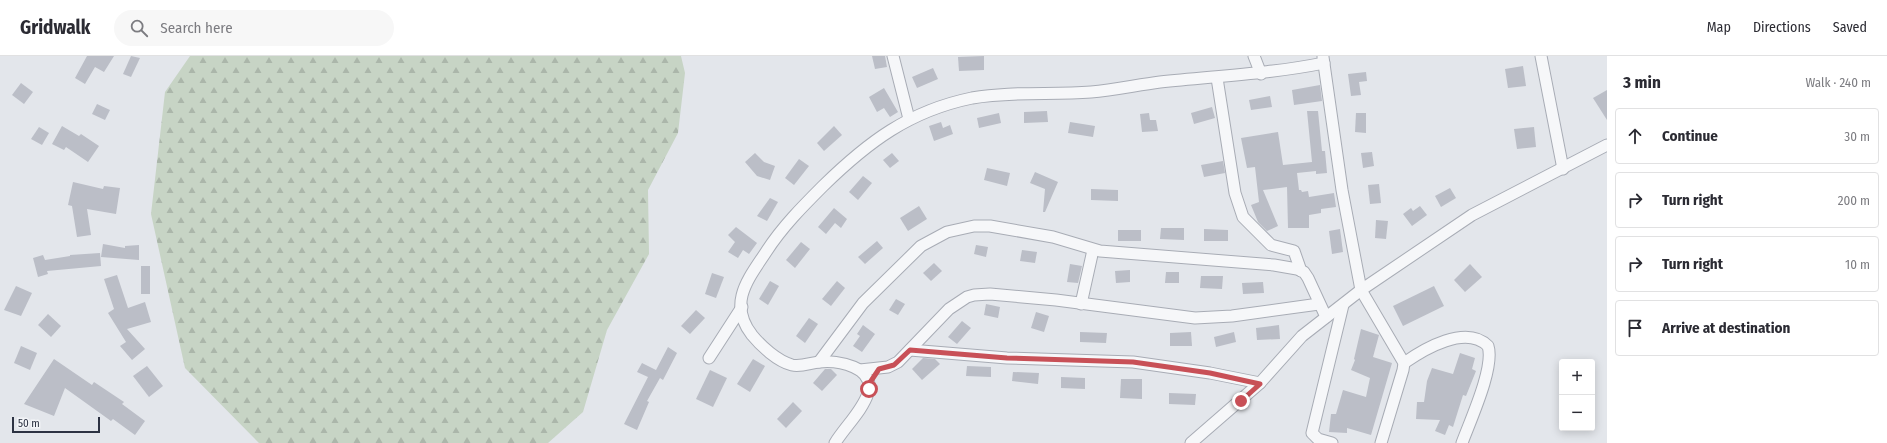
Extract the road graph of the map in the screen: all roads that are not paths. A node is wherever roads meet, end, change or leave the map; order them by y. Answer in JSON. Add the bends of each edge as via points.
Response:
{"nodes":[{"id":1,"x":893,"y":56,"type":"edge"},
{"id":2,"x":1254,"y":56,"type":"edge"},
{"id":3,"x":1541,"y":56,"type":"edge"},
{"id":4,"x":1324,"y":60,"type":"edge"},
{"id":5,"x":1261,"y":74,"type":"junction"},
{"id":6,"x":1217,"y":78,"type":"junction"},
{"id":7,"x":909,"y":120,"type":"junction"},
{"id":8,"x":1607,"y":145,"type":"edge"},
{"id":9,"x":1563,"y":169,"type":"junction"},
{"id":10,"x":1093,"y":250,"type":"junction"},
{"id":11,"x":1301,"y":271,"type":"junction"},
{"id":12,"x":1361,"y":290,"type":"junction"},
{"id":13,"x":1081,"y":304,"type":"junction"},
{"id":14,"x":1319,"y":304,"type":"junction"},
{"id":15,"x":1343,"y":305,"type":"junction"},
{"id":16,"x":742,"y":307,"type":"junction"},
{"id":17,"x":1326,"y":316,"type":"junction"},
{"id":18,"x":910,"y":350,"type":"junction"},
{"id":19,"x":709,"y":358,"type":"dead end"},
{"id":20,"x":824,"y":359,"type":"junction"},
{"id":21,"x":1404,"y":363,"type":"junction"},
{"id":22,"x":879,"y":369,"type":"junction"},
{"id":23,"x":860,"y":370,"type":"junction"},
{"id":24,"x":869,"y":384,"type":"junction"},
{"id":25,"x":1260,"y":384,"type":"junction"},
{"id":26,"x":835,"y":443,"type":"edge"},
{"id":27,"x":1192,"y":443,"type":"edge"},
{"id":28,"x":1332,"y":443,"type":"edge"},
{"id":29,"x":1381,"y":443,"type":"edge"},
{"id":30,"x":1462,"y":443,"type":"edge"}],
"edges":[{"from":1,"to":7,"type":"street"},
{"from":2,"to":5,"type":"street"},
{"from":3,"to":9,"type":"street"},
{"from":4,"to":5,"type":"street"},
{"from":4,"to":12,"type":"street","via":[[1342,190]]},
{"from":5,"to":6,"type":"street"},
{"from":6,"to":7,"type":"street","via":[[1160,82],[1092,92],[996,95],[952,103]]},
{"from":6,"to":11,"type":"street","via":[[1235,193],[1243,217],[1271,245],[1294,251]]},
{"from":7,"to":16,"type":"street","via":[[885,132],[860,151],[786,224],[743,287]]},
{"from":8,"to":9,"type":"street"},
{"from":9,"to":12,"type":"street","via":[[1472,215]]},
{"from":10,"to":11,"type":"street","via":[[1262,263]]},
{"from":10,"to":13,"type":"street"},
{"from":10,"to":20,"type":"street","via":[[1053,237],[990,226],[974,226],[947,232],[921,246],[873,291]]},
{"from":11,"to":14,"type":"street","via":[[1308,278]]},
{"from":12,"to":15,"type":"street"},
{"from":12,"to":21,"type":"street"},
{"from":13,"to":14,"type":"street","via":[[1195,318],[1232,316]]},
{"from":13,"to":18,"type":"street","via":[[990,294],[967,296],[949,309]]},
{"from":14,"to":17,"type":"street"},
{"from":15,"to":17,"type":"street"},
{"from":15,"to":28,"type":"street","via":[[1312,433],[1318,439]]},
{"from":16,"to":19,"type":"street"},
{"from":16,"to":20,"type":"street","via":[[744,321],[750,333],[769,351],[790,365],[800,366]]},
{"from":17,"to":25,"type":"street","via":[[1302,336]]},
{"from":18,"to":22,"type":"street","via":[[894,365]]},
{"from":18,"to":25,"type":"street","via":[[1007,358],[1133,362],[1210,373]]},
{"from":20,"to":23,"type":"street"},
{"from":21,"to":29,"type":"street"},
{"from":21,"to":30,"type":"street","via":[[1419,352],[1463,337],[1473,338],[1488,346],[1488,370]]},
{"from":22,"to":23,"type":"street"},
{"from":22,"to":24,"type":"street"},
{"from":23,"to":24,"type":"street","via":[[865,374]]},
{"from":24,"to":26,"type":"street","via":[[867,396]]},
{"from":25,"to":27,"type":"street"}]}
